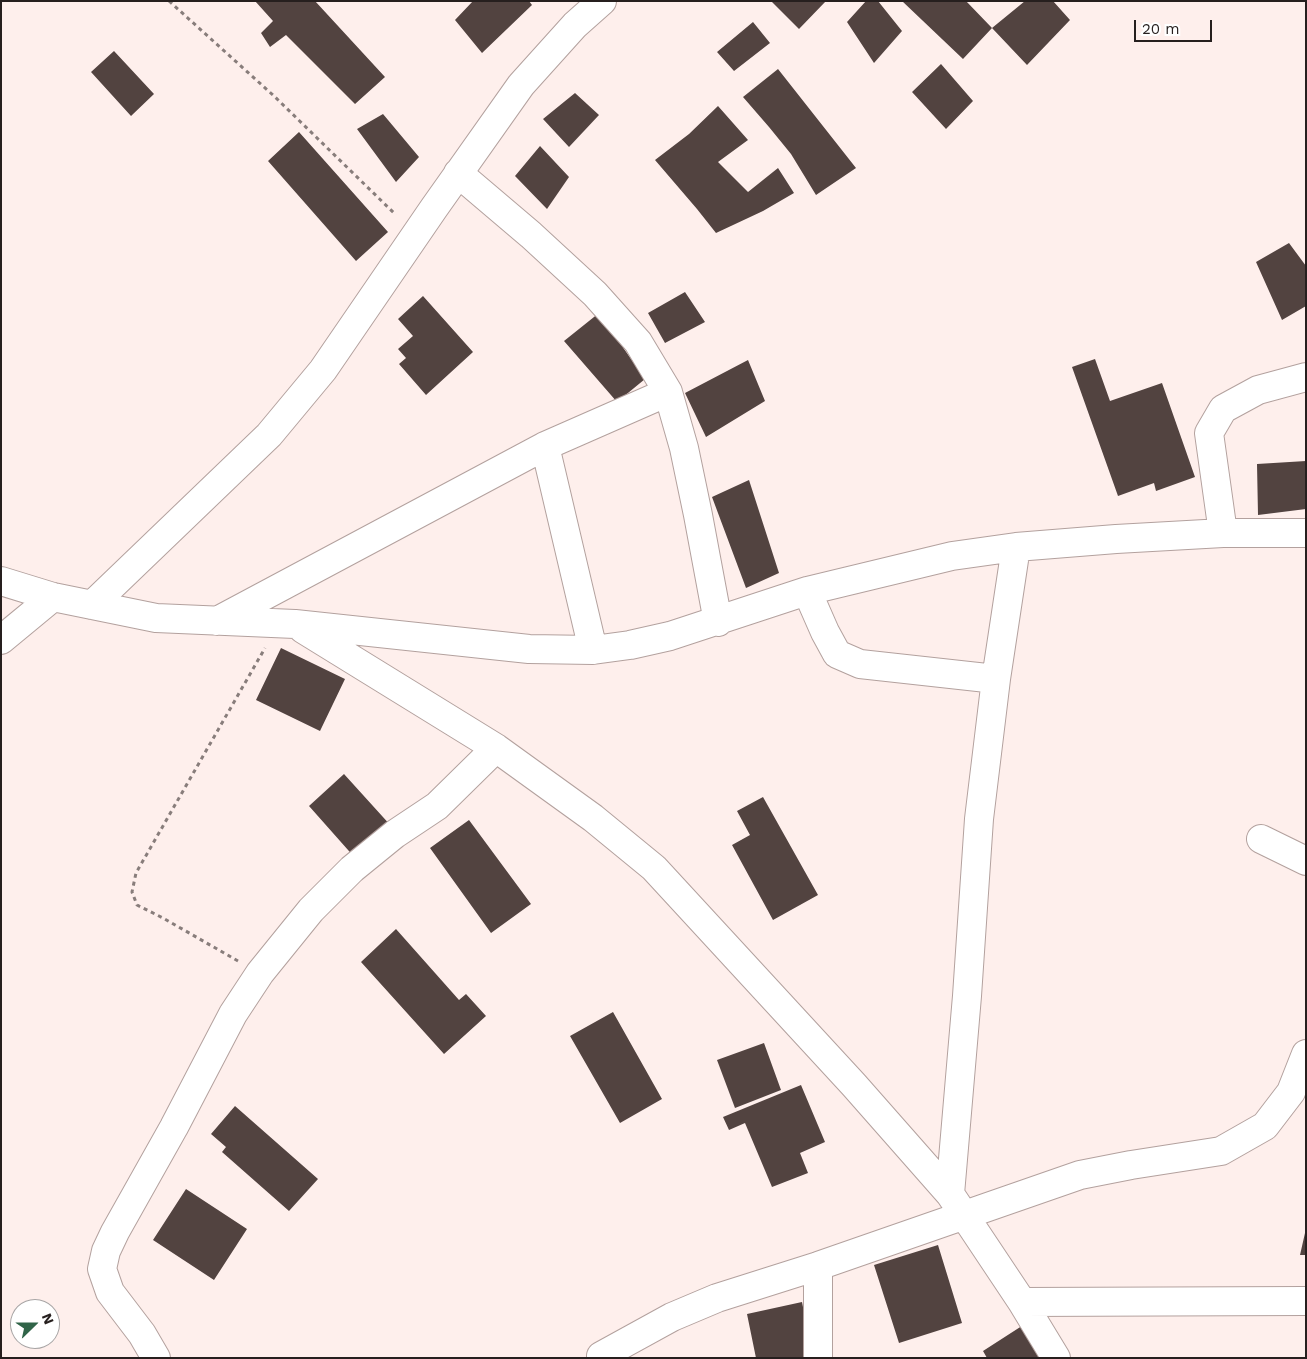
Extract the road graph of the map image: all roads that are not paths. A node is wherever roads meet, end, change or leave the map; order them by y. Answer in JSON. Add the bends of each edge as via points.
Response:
{"nodes":[{"id":1,"x":602,"y":1,"type":"edge"},
{"id":2,"x":458,"y":173,"type":"junction"},
{"id":3,"x":1306,"y":377,"type":"edge"},
{"id":4,"x":668,"y":392,"type":"junction"},
{"id":5,"x":546,"y":446,"type":"junction"},
{"id":6,"x":1223,"y":533,"type":"junction"},
{"id":7,"x":1306,"y":533,"type":"edge"},
{"id":8,"x":1016,"y":547,"type":"junction"},
{"id":9,"x":1,"y":581,"type":"edge"},
{"id":10,"x":807,"y":591,"type":"junction"},
{"id":11,"x":53,"y":597,"type":"junction"},
{"id":12,"x":92,"y":606,"type":"junction"},
{"id":13,"x":214,"y":622,"type":"junction"},
{"id":14,"x":718,"y":622,"type":"junction"},
{"id":15,"x":287,"y":624,"type":"junction"},
{"id":16,"x":1,"y":640,"type":"edge"},
{"id":17,"x":593,"y":650,"type":"junction"},
{"id":18,"x":996,"y":679,"type":"junction"},
{"id":19,"x":496,"y":748,"type":"junction"},
{"id":20,"x":1261,"y":839,"type":"dead end"},
{"id":21,"x":1306,"y":861,"type":"edge"},
{"id":22,"x":1306,"y":1054,"type":"edge"},
{"id":23,"x":950,"y":1194,"type":"junction"},
{"id":24,"x":966,"y":1216,"type":"junction"},
{"id":25,"x":818,"y":1266,"type":"junction"},
{"id":26,"x":1306,"y":1301,"type":"edge"},
{"id":27,"x":1022,"y":1302,"type":"junction"},
{"id":28,"x":601,"y":1356,"type":"dead end"},
{"id":29,"x":156,"y":1358,"type":"edge"},
{"id":30,"x":818,"y":1358,"type":"edge"},
{"id":31,"x":1056,"y":1358,"type":"edge"}],
"edges":[{"from":1,"to":2,"type":"street","via":[[575,25],[521,85]]},
{"from":2,"to":4,"type":"street","via":[[595,294],[638,342]]},
{"from":2,"to":12,"type":"street","via":[[323,370],[269,436]]},
{"from":3,"to":6,"type":"street","via":[[1258,390],[1223,409],[1209,433]]},
{"from":4,"to":5,"type":"street"},
{"from":4,"to":14,"type":"street","via":[[688,467]]},
{"from":5,"to":13,"type":"street"},
{"from":5,"to":17,"type":"street"},
{"from":6,"to":7,"type":"street"},
{"from":6,"to":8,"type":"street"},
{"from":8,"to":10,"type":"street","via":[[952,556]]},
{"from":8,"to":18,"type":"street"},
{"from":9,"to":11,"type":"street"},
{"from":10,"to":14,"type":"street"},
{"from":10,"to":18,"type":"street","via":[[837,654],[860,664]]},
{"from":11,"to":12,"type":"street"},
{"from":11,"to":16,"type":"street"},
{"from":12,"to":13,"type":"street","via":[[156,618]]},
{"from":13,"to":15,"type":"street"},
{"from":14,"to":17,"type":"street","via":[[630,645]]},
{"from":15,"to":17,"type":"street","via":[[529,649]]},
{"from":15,"to":19,"type":"street"},
{"from":18,"to":23,"type":"street","via":[[979,820]]},
{"from":19,"to":23,"type":"street","via":[[593,818],[654,868]]},
{"from":19,"to":29,"type":"street","via":[[438,806],[352,868],[311,910],[260,973],[233,1014],[106,1251],[102,1269],[110,1292]]},
{"from":20,"to":21,"type":"street"},
{"from":22,"to":24,"type":"street","via":[[1291,1092],[1265,1126],[1221,1151],[1080,1175]]},
{"from":23,"to":24,"type":"street"},
{"from":24,"to":25,"type":"street"},
{"from":24,"to":27,"type":"street"},
{"from":25,"to":28,"type":"street","via":[[717,1298],[672,1317]]},
{"from":25,"to":30,"type":"street"},
{"from":26,"to":27,"type":"street"},
{"from":27,"to":31,"type":"street"}]}
